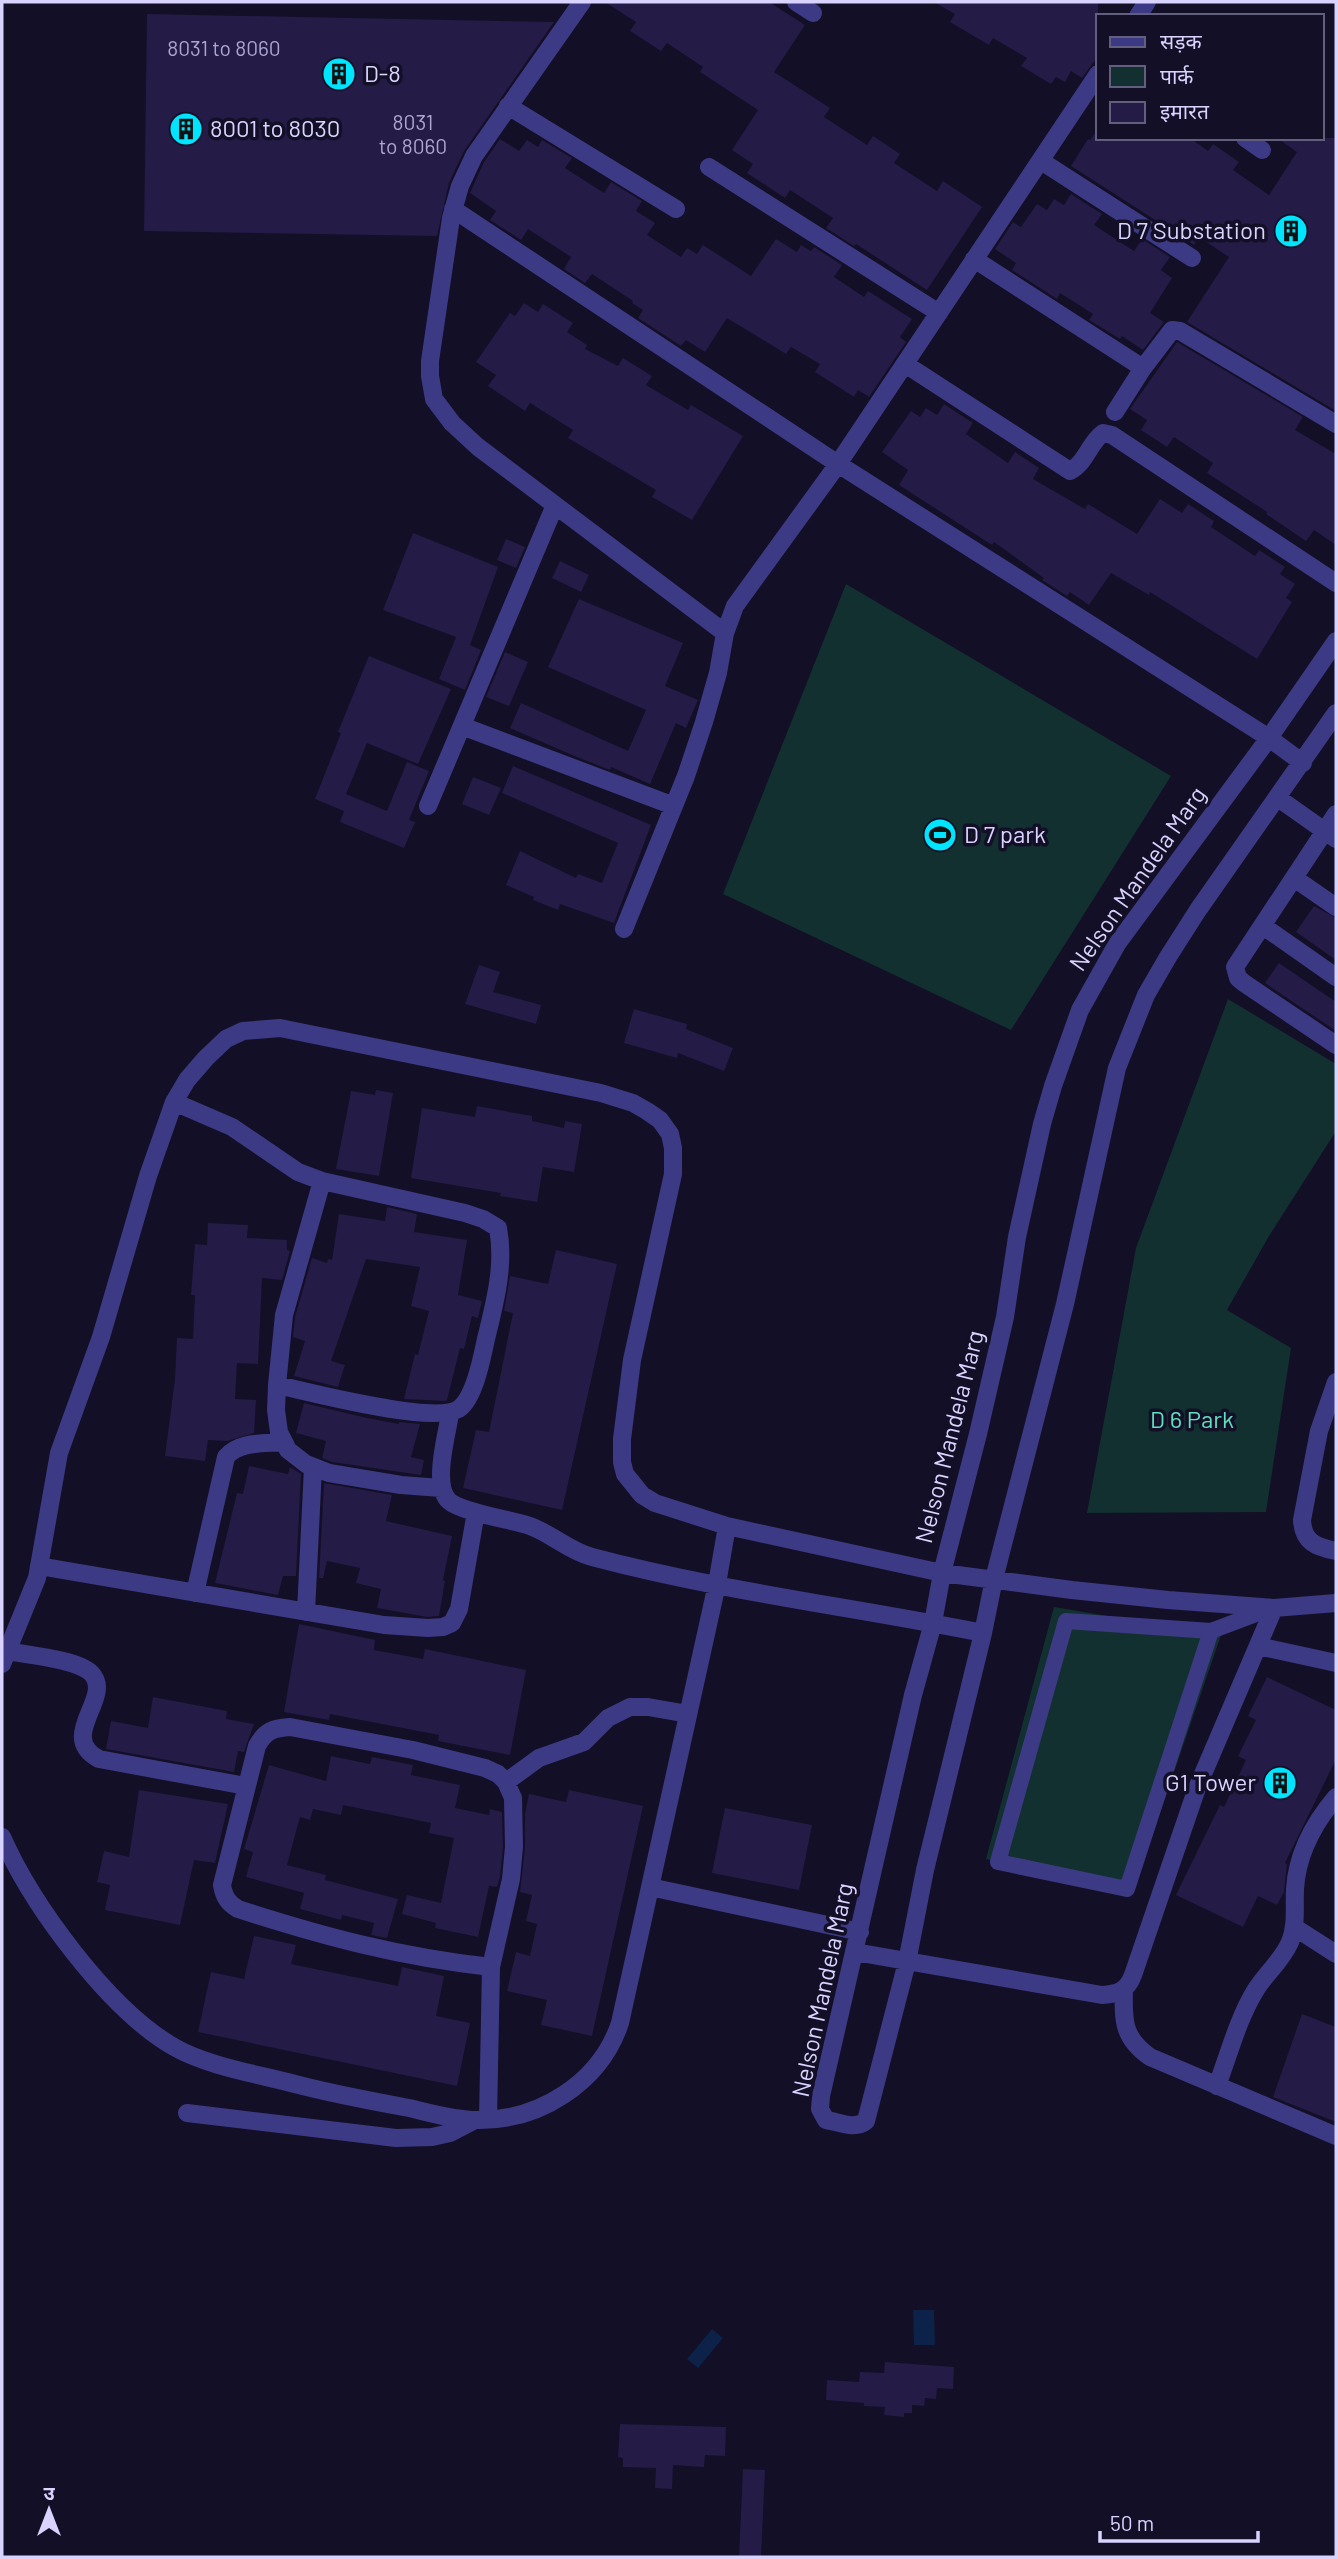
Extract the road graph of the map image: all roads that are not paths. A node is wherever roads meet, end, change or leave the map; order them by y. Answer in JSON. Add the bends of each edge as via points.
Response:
{"nodes":[{"id":1,"x":582,"y":2,"type":"edge"},
{"id":2,"x":796,"y":2,"type":"edge"},
{"id":3,"x":813,"y":13,"type":"dead end"},
{"id":4,"x":1096,"y":77,"type":"edge"},
{"id":5,"x":508,"y":106,"type":"junction"},
{"id":6,"x":1248,"y":140,"type":"edge"},
{"id":7,"x":1262,"y":150,"type":"dead end"},
{"id":8,"x":1041,"y":161,"type":"junction"},
{"id":9,"x":709,"y":167,"type":"dead end"},
{"id":10,"x":453,"y":209,"type":"junction"},
{"id":11,"x":676,"y":209,"type":"dead end"},
{"id":12,"x":1192,"y":258,"type":"dead end"},
{"id":13,"x":974,"y":259,"type":"junction"},
{"id":14,"x":939,"y":313,"type":"junction"},
{"id":15,"x":905,"y":364,"type":"junction"},
{"id":16,"x":1143,"y":368,"type":"junction"},
{"id":17,"x":1115,"y":412,"type":"dead end"},
{"id":18,"x":1336,"y":424,"type":"edge"},
{"id":19,"x":838,"y":464,"type":"junction"},
{"id":20,"x":555,"y":505,"type":"junction"},
{"id":21,"x":1336,"y":583,"type":"edge"},
{"id":22,"x":726,"y":633,"type":"junction"},
{"id":23,"x":1336,"y":641,"type":"edge"},
{"id":24,"x":1336,"y":713,"type":"edge"},
{"id":25,"x":462,"y":726,"type":"junction"},
{"id":26,"x":1269,"y":738,"type":"junction"},
{"id":27,"x":1303,"y":762,"type":"junction"},
{"id":28,"x":1278,"y":798,"type":"junction"},
{"id":29,"x":428,"y":806,"type":"dead end"},
{"id":30,"x":674,"y":806,"type":"junction"},
{"id":31,"x":1336,"y":814,"type":"edge"},
{"id":32,"x":1331,"y":835,"type":"edge"},
{"id":33,"x":1294,"y":878,"type":"junction"},
{"id":34,"x":1336,"y":907,"type":"edge"},
{"id":35,"x":1262,"y":926,"type":"junction"},
{"id":36,"x":624,"y":929,"type":"dead end"},
{"id":37,"x":1336,"y":977,"type":"edge"},
{"id":38,"x":1336,"y":1045,"type":"edge"},
{"id":39,"x":174,"y":1102,"type":"junction"},
{"id":40,"x":322,"y":1181,"type":"junction"},
{"id":41,"x":1336,"y":1382,"type":"edge"},
{"id":42,"x":277,"y":1385,"type":"junction"},
{"id":43,"x":450,"y":1414,"type":"junction"},
{"id":44,"x":1328,"y":1432,"type":"edge"},
{"id":45,"x":284,"y":1442,"type":"junction"},
{"id":46,"x":313,"y":1467,"type":"junction"},
{"id":47,"x":441,"y":1488,"type":"junction"},
{"id":48,"x":476,"y":1512,"type":"junction"},
{"id":49,"x":727,"y":1526,"type":"junction"},
{"id":50,"x":1336,"y":1551,"type":"edge"},
{"id":51,"x":39,"y":1566,"type":"junction"},
{"id":52,"x":942,"y":1573,"type":"junction"},
{"id":53,"x":993,"y":1579,"type":"junction"},
{"id":54,"x":717,"y":1584,"type":"junction"},
{"id":55,"x":195,"y":1593,"type":"junction"},
{"id":56,"x":1336,"y":1603,"type":"edge"},
{"id":57,"x":1274,"y":1608,"type":"junction"},
{"id":58,"x":306,"y":1612,"type":"junction"},
{"id":59,"x":933,"y":1623,"type":"junction"},
{"id":60,"x":1210,"y":1631,"type":"junction"},
{"id":61,"x":983,"y":1633,"type":"junction"},
{"id":62,"x":1258,"y":1646,"type":"junction"},
{"id":63,"x":5,"y":1658,"type":"edge"},
{"id":64,"x":1336,"y":1663,"type":"edge"},
{"id":65,"x":688,"y":1714,"type":"junction"},
{"id":66,"x":506,"y":1782,"type":"junction"},
{"id":67,"x":246,"y":1786,"type":"junction"},
{"id":68,"x":1336,"y":1797,"type":"edge"},
{"id":69,"x":2,"y":1837,"type":"edge"},
{"id":70,"x":650,"y":1887,"type":"junction"},
{"id":71,"x":1294,"y":1927,"type":"junction"},
{"id":72,"x":860,"y":1932,"type":"junction"},
{"id":73,"x":855,"y":1952,"type":"junction"},
{"id":74,"x":1336,"y":1954,"type":"edge"},
{"id":75,"x":907,"y":1962,"type":"junction"},
{"id":76,"x":491,"y":1967,"type":"junction"},
{"id":77,"x":1124,"y":1990,"type":"junction"},
{"id":78,"x":1217,"y":2086,"type":"junction"},
{"id":79,"x":187,"y":2113,"type":"dead end"},
{"id":80,"x":481,"y":2120,"type":"junction"},
{"id":81,"x":1336,"y":2136,"type":"edge"}],
"edges":[{"from":1,"to":5,"type":"street"},
{"from":2,"to":3,"type":"street"},
{"from":4,"to":8,"type":"street"},
{"from":5,"to":10,"type":"street","via":[[474,156]]},
{"from":5,"to":11,"type":"street"},
{"from":6,"to":7,"type":"street"},
{"from":8,"to":12,"type":"street"},
{"from":8,"to":13,"type":"street"},
{"from":9,"to":14,"type":"street"},
{"from":10,"to":19,"type":"street"},
{"from":10,"to":20,"type":"street","via":[[430,361],[434,400],[478,447]]},
{"from":13,"to":14,"type":"street"},
{"from":13,"to":16,"type":"street"},
{"from":14,"to":15,"type":"street"},
{"from":15,"to":19,"type":"street"},
{"from":15,"to":21,"type":"street","via":[[1070,471],[1097,437],[1112,435]]},
{"from":16,"to":17,"type":"street"},
{"from":16,"to":18,"type":"street","via":[[1172,330],[1180,331]]},
{"from":19,"to":22,"type":"street","via":[[746,588]]},
{"from":19,"to":26,"type":"street"},
{"from":20,"to":22,"type":"street"},
{"from":20,"to":25,"type":"street"},
{"from":22,"to":30,"type":"street","via":[[704,722]]},
{"from":23,"to":26,"type":"street","name":"Nelson Mandela Marg"},
{"from":24,"to":27,"type":"street","name":"Nelson Mandela Marg"},
{"from":25,"to":29,"type":"street"},
{"from":25,"to":30,"type":"street"},
{"from":26,"to":27,"type":"street"},
{"from":26,"to":52,"type":"street","name":"Nelson Mandela Marg","via":[[1117,944],[1072,1031],[1042,1124],[1005,1317]]},
{"from":27,"to":28,"type":"street","name":"Nelson Mandela Marg"},
{"from":28,"to":32,"type":"street"},
{"from":28,"to":53,"type":"street","name":"Nelson Mandela Marg","via":[[1198,910],[1130,1030],[1107,1103],[1065,1304]]},
{"from":30,"to":36,"type":"street"},
{"from":31,"to":32,"type":"street"},
{"from":32,"to":33,"type":"street"},
{"from":33,"to":34,"type":"street"},
{"from":33,"to":35,"type":"street"},
{"from":35,"to":37,"type":"street"},
{"from":35,"to":38,"type":"street","via":[[1237,962],[1238,978]]},
{"from":39,"to":40,"type":"street","via":[[232,1127],[298,1172]]},
{"from":39,"to":49,"type":"street","via":[[187,1080],[226,1040],[243,1031],[280,1028],[601,1093],[633,1102],[660,1120],[670,1134],[673,1174],[632,1360],[622,1462],[632,1485],[655,1503]]},
{"from":39,"to":51,"type":"street","via":[[102,1337],[59,1453]]},
{"from":40,"to":42,"type":"street","via":[[284,1315]]},
{"from":40,"to":43,"type":"street","via":[[465,1213],[498,1228],[501,1262],[485,1346],[470,1394],[462,1407]]},
{"from":41,"to":44,"type":"street"},
{"from":42,"to":43,"type":"street","via":[[373,1406]]},
{"from":42,"to":45,"type":"street","via":[[276,1410]]},
{"from":43,"to":47,"type":"street"},
{"from":44,"to":50,"type":"street","via":[[1302,1520],[1307,1541]]},
{"from":45,"to":46,"type":"street"},
{"from":45,"to":55,"type":"street","via":[[239,1446],[226,1457]]},
{"from":46,"to":47,"type":"street","via":[[359,1479]]},
{"from":46,"to":58,"type":"street"},
{"from":47,"to":48,"type":"street","via":[[449,1501]]},
{"from":48,"to":54,"type":"street","via":[[534,1528],[589,1556]]},
{"from":48,"to":58,"type":"street","via":[[459,1609],[452,1623],[428,1628],[384,1625]]},
{"from":49,"to":52,"type":"street"},
{"from":49,"to":54,"type":"street"},
{"from":51,"to":55,"type":"street"},
{"from":51,"to":63,"type":"street"},
{"from":52,"to":53,"type":"street"},
{"from":52,"to":59,"type":"street","name":"Nelson Mandela Marg"},
{"from":53,"to":57,"type":"street"},
{"from":53,"to":61,"type":"street","name":"Nelson Mandela Marg"},
{"from":54,"to":59,"type":"street"},
{"from":54,"to":65,"type":"street"},
{"from":55,"to":58,"type":"street"},
{"from":56,"to":57,"type":"street"},
{"from":57,"to":60,"type":"street"},
{"from":57,"to":62,"type":"street"},
{"from":59,"to":61,"type":"street"},
{"from":59,"to":72,"type":"street","name":"Nelson Mandela Marg"},
{"from":60,"to":60,"type":"street","via":[[1066,1621],[998,1862],[1127,1889]]},
{"from":61,"to":75,"type":"street","name":"Nelson Mandela Marg"},
{"from":62,"to":64,"type":"street"},
{"from":62,"to":77,"type":"street","via":[[1197,1788]]},
{"from":63,"to":67,"type":"street","via":[[79,1665],[91,1672],[96,1692],[83,1744],[99,1759]]},
{"from":65,"to":66,"type":"street","via":[[631,1707],[608,1718],[584,1742],[538,1758]]},
{"from":65,"to":70,"type":"street"},
{"from":66,"to":67,"type":"street","via":[[485,1768],[413,1749],[275,1727],[257,1746]]},
{"from":66,"to":76,"type":"street","via":[[513,1798],[514,1847]]},
{"from":67,"to":76,"type":"street","via":[[222,1885],[230,1904],[358,1945]]},
{"from":68,"to":71,"type":"street","via":[[1299,1862]]},
{"from":69,"to":80,"type":"street","via":[[44,1915],[121,2005],[174,2048],[323,2091]]},
{"from":70,"to":72,"type":"street"},
{"from":70,"to":80,"type":"street","via":[[620,2023],[603,2059],[551,2102]]},
{"from":71,"to":74,"type":"street"},
{"from":71,"to":78,"type":"street","via":[[1290,1943],[1248,2005]]},
{"from":72,"to":73,"type":"street","name":"Nelson Mandela Marg"},
{"from":73,"to":75,"type":"street"},
{"from":73,"to":75,"type":"street","name":"Nelson Mandela Marg","via":[[820,2109],[826,2120],[854,2126],[866,2121]]},
{"from":75,"to":77,"type":"street","via":[[1102,1995]]},
{"from":76,"to":80,"type":"street"},
{"from":77,"to":78,"type":"street","via":[[1128,2036],[1137,2048]]},
{"from":78,"to":81,"type":"street"},
{"from":79,"to":80,"type":"street","via":[[396,2138],[432,2137]]}]}
